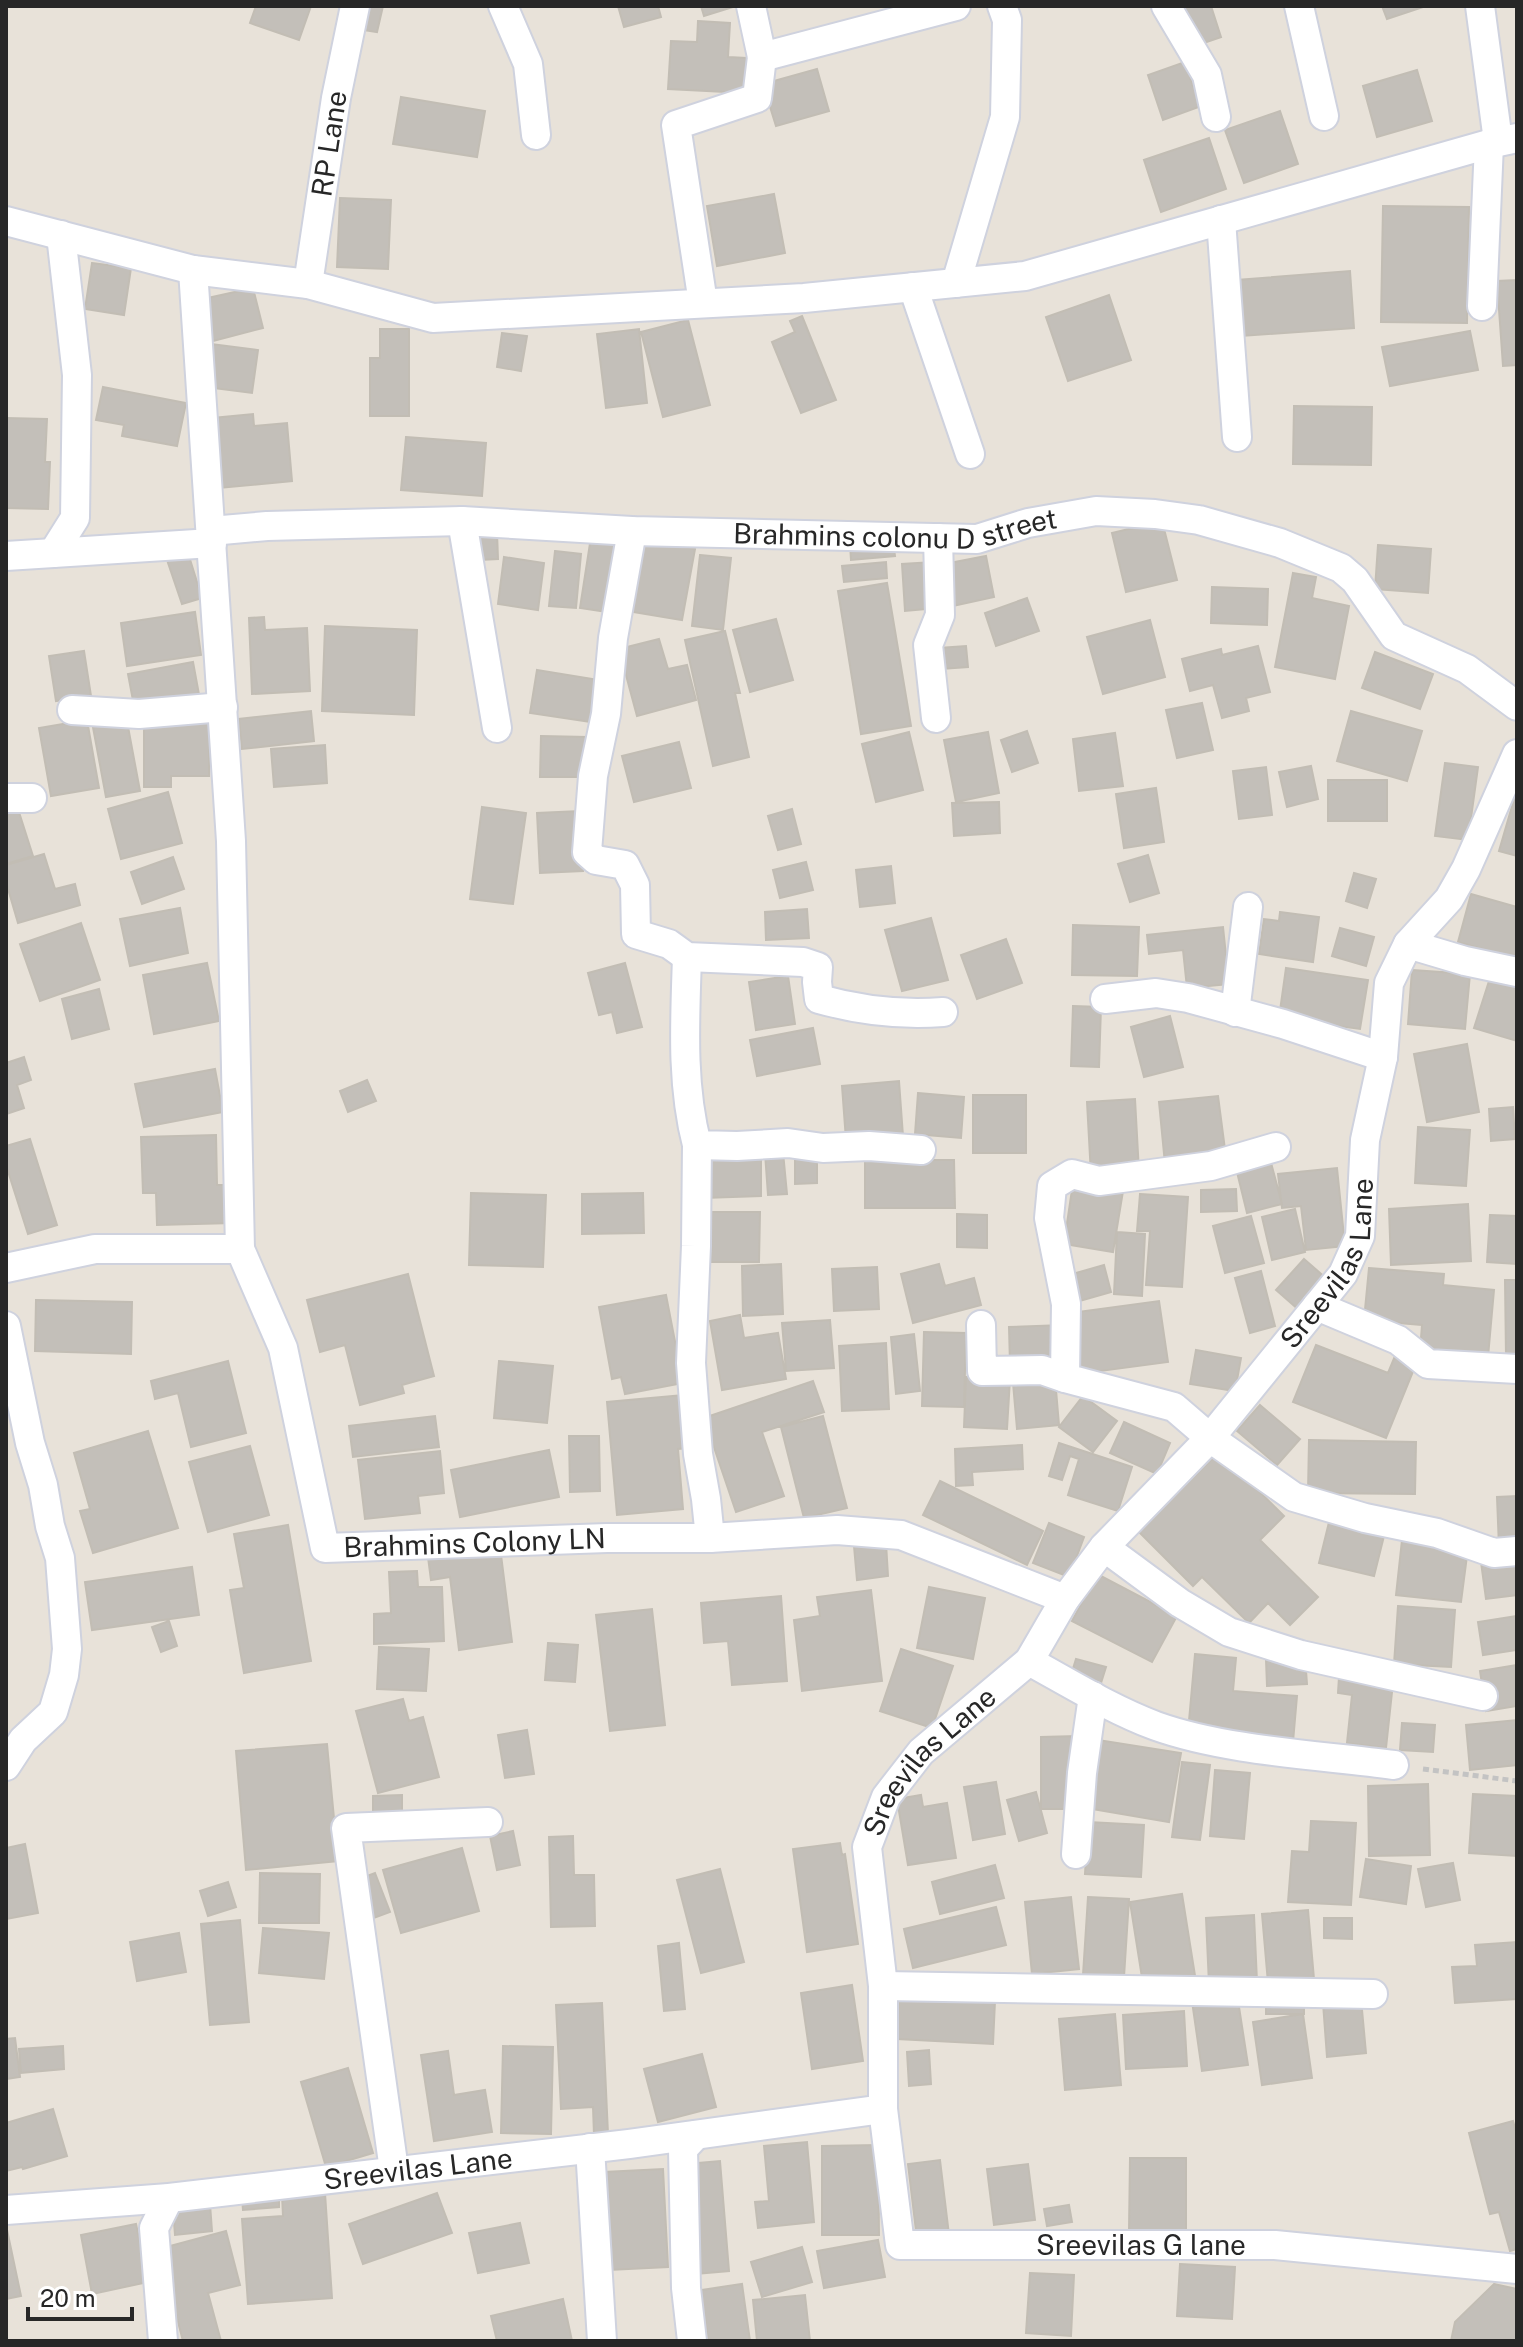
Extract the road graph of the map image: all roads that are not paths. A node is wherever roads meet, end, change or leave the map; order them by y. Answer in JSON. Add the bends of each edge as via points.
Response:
{"nodes":[{"id":1,"x":355,"y":6,"type":"edge"},
{"id":2,"x":503,"y":6,"type":"edge"},
{"id":3,"x":751,"y":6,"type":"edge"},
{"id":4,"x":956,"y":6,"type":"edge"},
{"id":5,"x":1002,"y":6,"type":"edge"},
{"id":6,"x":1166,"y":6,"type":"edge"},
{"id":7,"x":1299,"y":6,"type":"edge"},
{"id":8,"x":1480,"y":6,"type":"edge"},
{"id":9,"x":762,"y":57,"type":"junction"},
{"id":10,"x":1324,"y":116,"type":"dead end"},
{"id":11,"x":1216,"y":117,"type":"dead end"},
{"id":12,"x":536,"y":135,"type":"dead end"},
{"id":13,"x":1501,"y":141,"type":"edge"},
{"id":14,"x":1221,"y":220,"type":"junction"},
{"id":15,"x":6,"y":221,"type":"edge"},
{"id":16,"x":61,"y":235,"type":"junction"},
{"id":17,"x":193,"y":270,"type":"junction"},
{"id":18,"x":956,"y":283,"type":"junction"},
{"id":19,"x":308,"y":284,"type":"junction"},
{"id":20,"x":913,"y":287,"type":"junction"},
{"id":21,"x":703,"y":303,"type":"junction"},
{"id":22,"x":1482,"y":306,"type":"dead end"},
{"id":23,"x":1237,"y":437,"type":"dead end"},
{"id":24,"x":970,"y":454,"type":"dead end"},
{"id":25,"x":462,"y":521,"type":"junction"},
{"id":26,"x":632,"y":531,"type":"junction"},
{"id":27,"x":212,"y":537,"type":"junction"},
{"id":28,"x":938,"y":538,"type":"junction"},
{"id":29,"x":53,"y":553,"type":"junction"},
{"id":30,"x":6,"y":556,"type":"edge"},
{"id":31,"x":1517,"y":706,"type":"edge"},
{"id":32,"x":223,"y":707,"type":"junction"},
{"id":33,"x":72,"y":710,"type":"dead end"},
{"id":34,"x":936,"y":718,"type":"dead end"},
{"id":35,"x":497,"y":728,"type":"dead end"},
{"id":36,"x":1517,"y":754,"type":"edge"},
{"id":37,"x":1248,"y":907,"type":"dead end"},
{"id":38,"x":1408,"y":944,"type":"junction"},
{"id":39,"x":687,"y":957,"type":"junction"},
{"id":40,"x":1517,"y":972,"type":"edge"},
{"id":41,"x":1105,"y":999,"type":"dead end"},
{"id":42,"x":943,"y":1012,"type":"dead end"},
{"id":43,"x":1235,"y":1012,"type":"junction"},
{"id":44,"x":1383,"y":1057,"type":"junction"},
{"id":45,"x":697,"y":1145,"type":"junction"},
{"id":46,"x":1276,"y":1147,"type":"dead end"},
{"id":47,"x":921,"y":1150,"type":"dead end"},
{"id":48,"x":240,"y":1249,"type":"junction"},
{"id":49,"x":6,"y":1268,"type":"edge"},
{"id":50,"x":1317,"y":1306,"type":"junction"},
{"id":51,"x":981,"y":1325,"type":"dead end"},
{"id":52,"x":6,"y":1326,"type":"edge"},
{"id":53,"x":1517,"y":1369,"type":"edge"},
{"id":54,"x":1065,"y":1378,"type":"junction"},
{"id":55,"x":1210,"y":1438,"type":"junction"},
{"id":56,"x":710,"y":1538,"type":"junction"},
{"id":57,"x":1104,"y":1547,"type":"junction"},
{"id":58,"x":1517,"y":1551,"type":"edge"},
{"id":59,"x":1065,"y":1599,"type":"junction"},
{"id":60,"x":1029,"y":1661,"type":"junction"},
{"id":61,"x":1093,"y":1696,"type":"junction"},
{"id":62,"x":1483,"y":1696,"type":"dead end"},
{"id":63,"x":1394,"y":1765,"type":"road end"},
{"id":64,"x":6,"y":1766,"type":"edge"},
{"id":65,"x":488,"y":1822,"type":"dead end"},
{"id":66,"x":1076,"y":1854,"type":"dead end"},
{"id":67,"x":883,"y":1986,"type":"junction"},
{"id":68,"x":1373,"y":1994,"type":"dead end"},
{"id":69,"x":883,"y":2109,"type":"junction"},
{"id":70,"x":696,"y":2135,"type":"junction"},
{"id":71,"x":590,"y":2148,"type":"junction"},
{"id":72,"x":394,"y":2170,"type":"junction"},
{"id":73,"x":169,"y":2198,"type":"junction"},
{"id":74,"x":6,"y":2210,"type":"edge"},
{"id":75,"x":1517,"y":2269,"type":"edge"},
{"id":76,"x":163,"y":2341,"type":"edge"},
{"id":77,"x":602,"y":2341,"type":"edge"},
{"id":78,"x":692,"y":2341,"type":"edge"}],
"edges":[{"from":1,"to":19,"type":"street","name":"RP Lane"},
{"from":2,"to":12,"type":"street","via":[[528,64]]},
{"from":3,"to":9,"type":"street"},
{"from":4,"to":9,"type":"street"},
{"from":5,"to":18,"type":"street","via":[[1007,20],[1005,117]]},
{"from":6,"to":11,"type":"street","via":[[1207,75]]},
{"from":7,"to":10,"type":"street"},
{"from":8,"to":13,"type":"street"},
{"from":9,"to":21,"type":"street","via":[[757,98],[676,125]]},
{"from":13,"to":14,"type":"street"},
{"from":13,"to":22,"type":"street"},
{"from":14,"to":18,"type":"street","via":[[1025,276]]},
{"from":14,"to":23,"type":"street"},
{"from":15,"to":16,"type":"street"},
{"from":16,"to":17,"type":"street"},
{"from":16,"to":29,"type":"street","via":[[77,375],[75,518]]},
{"from":17,"to":19,"type":"street"},
{"from":17,"to":27,"type":"street"},
{"from":18,"to":20,"type":"street"},
{"from":19,"to":21,"type":"street","via":[[433,318]]},
{"from":20,"to":21,"type":"street"},
{"from":20,"to":24,"type":"street"},
{"from":25,"to":26,"type":"street","name":"Brahmins colonu D street"},
{"from":25,"to":27,"type":"street","name":"Brahmins colonu D street","via":[[267,526]]},
{"from":25,"to":35,"type":"street"},
{"from":26,"to":28,"type":"street","name":"Brahmins colonu D street"},
{"from":26,"to":39,"type":"street","via":[[593,776],[587,852],[596,860],[625,865],[635,885],[636,934],[669,944]]},
{"from":27,"to":29,"type":"street","name":"Brahmins colonu D street"},
{"from":27,"to":32,"type":"street"},
{"from":28,"to":31,"type":"street","name":"Brahmins colonu D street","via":[[977,539],[1096,511],[1199,520],[1280,543],[1341,568],[1394,636],[1467,669]]},
{"from":28,"to":34,"type":"street","via":[[940,615],[928,645]]},
{"from":29,"to":30,"type":"street","name":"Brahmins colonu D street"},
{"from":32,"to":33,"type":"street","via":[[139,714]]},
{"from":32,"to":48,"type":"street"},
{"from":36,"to":38,"type":"street","name":"Sreevilas Lane","via":[[1449,899]]},
{"from":37,"to":43,"type":"street"},
{"from":38,"to":40,"type":"street"},
{"from":38,"to":44,"type":"street","name":"Sreevilas Lane","via":[[1389,983]]},
{"from":39,"to":42,"type":"street","via":[[803,962],[818,967],[819,999],[917,1014]]},
{"from":39,"to":45,"type":"street","via":[[686,1065]]},
{"from":41,"to":43,"type":"street","via":[[1156,993]]},
{"from":43,"to":44,"type":"street"},
{"from":44,"to":50,"type":"street","name":"Sreevilas Lane","via":[[1365,1140],[1360,1236],[1343,1274]]},
{"from":45,"to":47,"type":"street","via":[[788,1143]]},
{"from":45,"to":56,"type":"street","via":[[691,1363]]},
{"from":46,"to":54,"type":"street","via":[[1211,1166],[1099,1181],[1072,1174],[1052,1186],[1049,1218],[1066,1304]]},
{"from":48,"to":49,"type":"street","via":[[95,1249]]},
{"from":48,"to":56,"type":"street","name":"Brahmins Colony LN","via":[[283,1348],[325,1548]]},
{"from":50,"to":53,"type":"street","via":[[1398,1340],[1428,1364]]},
{"from":50,"to":55,"type":"street","name":"Sreevilas Lane"},
{"from":51,"to":54,"type":"street","via":[[982,1371],[1042,1370]]},
{"from":52,"to":64,"type":"street","via":[[60,1558],[67,1649],[53,1712],[23,1740]]},
{"from":54,"to":55,"type":"street","via":[[1174,1407]]},
{"from":55,"to":57,"type":"street","name":"Sreevilas Lane"},
{"from":55,"to":58,"type":"street","via":[[1294,1497],[1494,1553]]},
{"from":56,"to":59,"type":"street","name":"Brahmins Colony LN","via":[[837,1530],[901,1535]]},
{"from":57,"to":59,"type":"street","name":"Sreevilas Lane"},
{"from":57,"to":62,"type":"street","via":[[1229,1632],[1301,1655]]},
{"from":59,"to":60,"type":"street","name":"Sreevilas Lane"},
{"from":60,"to":61,"type":"street"},
{"from":60,"to":67,"type":"street","name":"Sreevilas Lane","via":[[921,1752],[886,1797],[867,1847]]},
{"from":61,"to":63,"type":"street","via":[[1159,1727],[1209,1741]]},
{"from":61,"to":66,"type":"street"},
{"from":65,"to":72,"type":"street","via":[[346,1828]]},
{"from":67,"to":68,"type":"street"},
{"from":67,"to":69,"type":"street","name":"Sreevilas Lane"},
{"from":69,"to":70,"type":"street","name":"Sreevilas Lane"},
{"from":69,"to":75,"type":"street","name":"Sreevilas G lane","via":[[900,2245],[1275,2245]]},
{"from":70,"to":71,"type":"street","name":"Sreevilas Lane"},
{"from":70,"to":78,"type":"street","via":[[683,2149]]},
{"from":71,"to":72,"type":"street","name":"Sreevilas Lane"},
{"from":71,"to":77,"type":"street"},
{"from":72,"to":73,"type":"street","name":"Sreevilas Lane"},
{"from":73,"to":74,"type":"street","name":"Sreevilas Lane"},
{"from":73,"to":76,"type":"street","via":[[154,2228]]}]}
